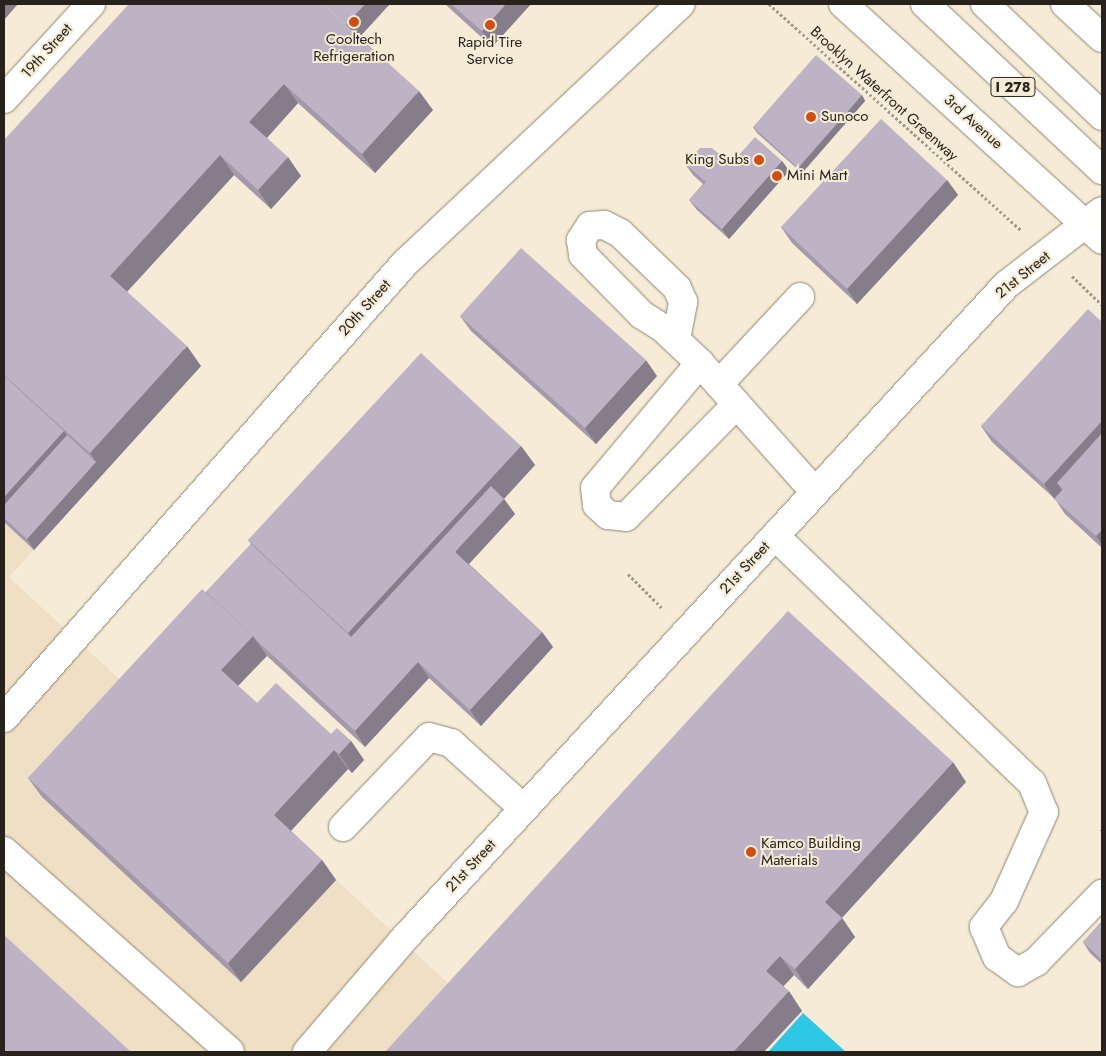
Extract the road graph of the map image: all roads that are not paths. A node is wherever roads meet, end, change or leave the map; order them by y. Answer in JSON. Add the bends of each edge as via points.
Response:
{"nodes":[{"id":1,"x":91,"y":4,"type":"edge"},
{"id":2,"x":680,"y":4,"type":"edge"},
{"id":3,"x":843,"y":4,"type":"edge"},
{"id":4,"x":925,"y":4,"type":"edge"},
{"id":5,"x":985,"y":4,"type":"edge"},
{"id":6,"x":1065,"y":4,"type":"edge"},
{"id":7,"x":1102,"y":38,"type":"edge"},
{"id":8,"x":4,"y":99,"type":"edge"},
{"id":9,"x":1102,"y":116,"type":"edge"},
{"id":10,"x":1102,"y":170,"type":"edge"},
{"id":11,"x":1097,"y":226,"type":"edge"},
{"id":12,"x":800,"y":297,"type":"dead end"},
{"id":13,"x":676,"y":339,"type":"dead end"},
{"id":14,"x":700,"y":363,"type":"junction"},
{"id":15,"x":728,"y":394,"type":"junction"},
{"id":16,"x":815,"y":492,"type":"junction"},
{"id":17,"x":774,"y":536,"type":"junction"},
{"id":18,"x":4,"y":718,"type":"edge"},
{"id":19,"x":524,"y":809,"type":"junction"},
{"id":20,"x":343,"y":827,"type":"dead end"},
{"id":21,"x":4,"y":851,"type":"edge"},
{"id":22,"x":1102,"y":894,"type":"edge"},
{"id":23,"x":230,"y":1052,"type":"edge"},
{"id":24,"x":307,"y":1052,"type":"edge"}],
"edges":[{"from":1,"to":8,"type":"main road","name":"19th Street"},
{"from":2,"to":18,"type":"main road","name":"20th Street","via":[[405,263],[72,635]]},
{"from":3,"to":11,"type":"main road","name":"3rd Avenue"},
{"from":4,"to":10,"type":"main road","number":"I 278","bridge":true},
{"from":5,"to":9,"type":"main road","number":"I 278"},
{"from":6,"to":7,"type":"main road"},
{"from":11,"to":16,"type":"main road","name":"21st Street","via":[[1006,285]]},
{"from":12,"to":15,"type":"main road"},
{"from":13,"to":14,"type":"main road"},
{"from":14,"to":15,"type":"main road"},
{"from":14,"to":15,"type":"main road","via":[[595,488],[597,505],[608,515],[626,517]]},
{"from":15,"to":16,"type":"main road"},
{"from":16,"to":17,"type":"main road","name":"21st Street"},
{"from":17,"to":19,"type":"main road","name":"21st Street"},
{"from":17,"to":22,"type":"main road","via":[[1032,783],[1044,812],[1004,901],[984,928],[997,957],[1018,972],[1036,962]]},
{"from":19,"to":20,"type":"main road","via":[[451,743],[429,737]]},
{"from":19,"to":24,"type":"main road","name":"21st Street","via":[[402,941]]},
{"from":21,"to":23,"type":"main road"}]}
